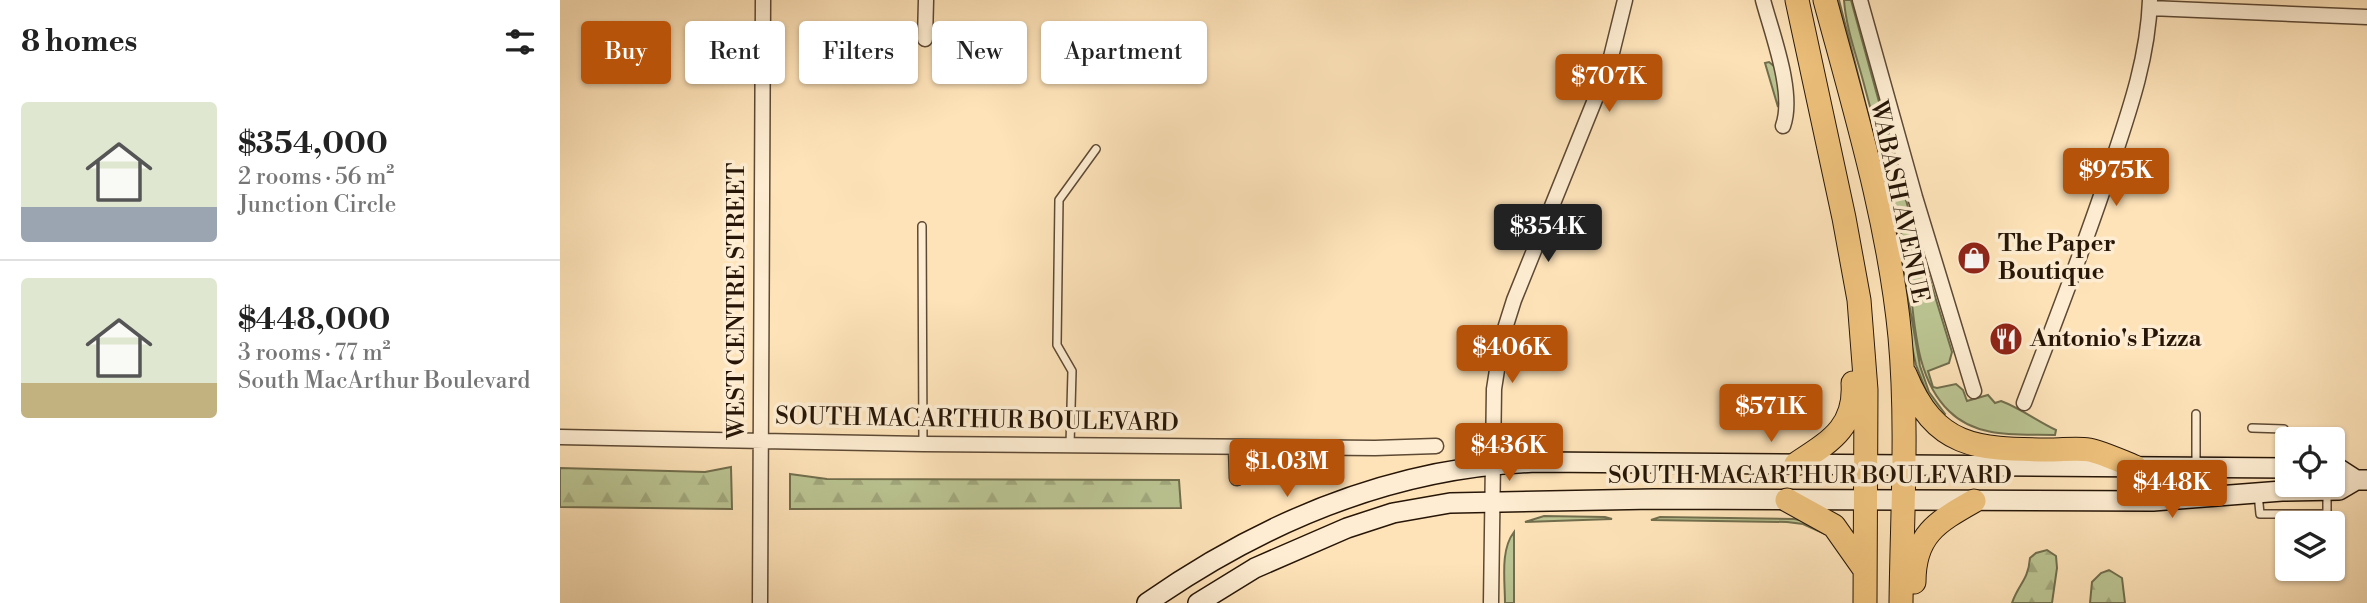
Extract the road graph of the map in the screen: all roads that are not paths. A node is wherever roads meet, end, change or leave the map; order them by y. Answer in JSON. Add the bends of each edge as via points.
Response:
{"nodes":[{"id":1,"x":763,"y":0,"type":"edge"},
{"id":2,"x":926,"y":0,"type":"edge"},
{"id":3,"x":1625,"y":0,"type":"edge"},
{"id":4,"x":1763,"y":0,"type":"edge"},
{"id":5,"x":1797,"y":0,"type":"edge"},
{"id":6,"x":1825,"y":0,"type":"edge"},
{"id":7,"x":1860,"y":0,"type":"edge"},
{"id":8,"x":2150,"y":4,"type":"edge"},
{"id":9,"x":2367,"y":17,"type":"edge"},
{"id":10,"x":925,"y":40,"type":"dead end"},
{"id":11,"x":1783,"y":126,"type":"dead end"},
{"id":12,"x":1097,"y":149,"type":"dead end"},
{"id":13,"x":1844,"y":218,"type":"junction"},
{"id":14,"x":922,"y":226,"type":"dead end"},
{"id":15,"x":1900,"y":344,"type":"junction"},
{"id":16,"x":1974,"y":391,"type":"dead end"},
{"id":17,"x":2024,"y":403,"type":"dead end"},
{"id":18,"x":2196,"y":414,"type":"dead end"},
{"id":19,"x":2252,"y":428,"type":"dead end"},
{"id":20,"x":2275,"y":429,"type":"edge"},
{"id":21,"x":560,"y":437,"type":"edge"},
{"id":22,"x":759,"y":442,"type":"junction"},
{"id":23,"x":923,"y":444,"type":"junction"},
{"id":24,"x":1070,"y":446,"type":"junction"},
{"id":25,"x":1436,"y":446,"type":"dead end"},
{"id":26,"x":1236,"y":447,"type":"junction"},
{"id":27,"x":1796,"y":464,"type":"junction"},
{"id":28,"x":1866,"y":465,"type":"junction"},
{"id":29,"x":1902,"y":465,"type":"junction"},
{"id":30,"x":1492,"y":466,"type":"junction"},
{"id":31,"x":2135,"y":467,"type":"junction"},
{"id":32,"x":2196,"y":467,"type":"junction"},
{"id":33,"x":2275,"y":468,"type":"edge"},
{"id":34,"x":2345,"y":472,"type":"edge"},
{"id":35,"x":1237,"y":478,"type":"dead end"},
{"id":36,"x":2362,"y":480,"type":"edge"},
{"id":37,"x":1787,"y":500,"type":"junction"},
{"id":38,"x":1865,"y":500,"type":"junction"},
{"id":39,"x":1491,"y":501,"type":"junction"},
{"id":40,"x":1902,"y":501,"type":"junction"},
{"id":41,"x":1974,"y":501,"type":"junction"},
{"id":42,"x":1865,"y":570,"type":"junction"},
{"id":43,"x":760,"y":603,"type":"edge"},
{"id":44,"x":1147,"y":603,"type":"edge"},
{"id":45,"x":1198,"y":603,"type":"edge"},
{"id":46,"x":1491,"y":603,"type":"edge"},
{"id":47,"x":1865,"y":603,"type":"edge"},
{"id":48,"x":1901,"y":603,"type":"edge"},
{"id":49,"x":1913,"y":603,"type":"edge"}],
"edges":[{"from":1,"to":22,"type":"street","name":"WEST CENTRE STREET"},
{"from":2,"to":10,"type":"street"},
{"from":3,"to":30,"type":"street","via":[[1609,65],[1502,338],[1494,388]]},
{"from":4,"to":11,"type":"street","via":[[1784,80],[1787,115]]},
{"from":5,"to":13,"type":"main road"},
{"from":6,"to":15,"type":"main road","name":"WABASH AVENUE","via":[[1881,218]]},
{"from":7,"to":16,"type":"street"},
{"from":8,"to":9,"type":"street"},
{"from":8,"to":17,"type":"street","via":[[2141,74],[2129,114]]},
{"from":12,"to":24,"type":"lane","via":[[1059,200],[1057,345],[1072,371]]},
{"from":13,"to":27,"type":"main road","via":[[1836,248],[1849,328],[1853,406],[1839,433]]},
{"from":13,"to":28,"type":"main road","via":[[1863,343]]},
{"from":14,"to":23,"type":"lane"},
{"from":15,"to":29,"type":"main road","name":"WABASH AVENUE"},
{"from":15,"to":31,"type":"main road","via":[[1905,373],[1923,410],[1960,440],[1999,450],[2089,450]]},
{"from":18,"to":32,"type":"lane"},
{"from":19,"to":20,"type":"lane"},
{"from":21,"to":22,"type":"street","name":"SOUTH MACARTHUR BOULEVARD"},
{"from":22,"to":23,"type":"street","name":"SOUTH MACARTHUR BOULEVARD"},
{"from":22,"to":43,"type":"street","name":"WEST CENTRE STREET"},
{"from":23,"to":24,"type":"street","name":"SOUTH MACARTHUR BOULEVARD"},
{"from":24,"to":26,"type":"street","name":"SOUTH MACARTHUR BOULEVARD"},
{"from":25,"to":26,"type":"street","name":"SOUTH MACARTHUR BOULEVARD"},
{"from":26,"to":35,"type":"street"},
{"from":27,"to":28,"type":"main road","name":"SOUTH MACARTHUR BOULEVARD"},
{"from":27,"to":30,"type":"main road","name":"SOUTH MACARTHUR BOULEVARD","via":[[1539,462]]},
{"from":28,"to":29,"type":"main road","name":"SOUTH MACARTHUR BOULEVARD"},
{"from":28,"to":38,"type":"main road"},
{"from":29,"to":31,"type":"main road","name":"SOUTH MACARTHUR BOULEVARD"},
{"from":29,"to":40,"type":"main road","name":"WABASH AVENUE"},
{"from":30,"to":39,"type":"street"},
{"from":30,"to":44,"type":"main road","name":"SOUTH MACARTHUR BOULEVARD","via":[[1380,487],[1305,513],[1235,547]]},
{"from":31,"to":32,"type":"main road","name":"SOUTH MACARTHUR BOULEVARD"},
{"from":32,"to":33,"type":"main road","name":"SOUTH MACARTHUR BOULEVARD"},
{"from":34,"to":36,"type":"main road","name":"SOUTH MACARTHUR BOULEVARD"},
{"from":36,"to":41,"type":"main road","name":"SOUTH MACARTHUR BOULEVARD","via":[[2339,490],[2153,501]]},
{"from":37,"to":38,"type":"main road","name":"SOUTH MACARTHUR BOULEVARD"},
{"from":37,"to":39,"type":"main road","name":"SOUTH MACARTHUR BOULEVARD"},
{"from":37,"to":42,"type":"main road","via":[[1834,526]]},
{"from":38,"to":40,"type":"main road","name":"SOUTH MACARTHUR BOULEVARD"},
{"from":38,"to":42,"type":"main road"},
{"from":39,"to":45,"type":"main road","name":"SOUTH MACARTHUR BOULEVARD","via":[[1429,506],[1347,528],[1255,568]]},
{"from":39,"to":46,"type":"street"},
{"from":40,"to":41,"type":"main road","name":"SOUTH MACARTHUR BOULEVARD"},
{"from":40,"to":48,"type":"main road","name":"WABASH AVENUE"},
{"from":41,"to":49,"type":"main road","via":[[1946,517],[1923,540],[1914,567]]},
{"from":42,"to":47,"type":"main road"}]}
